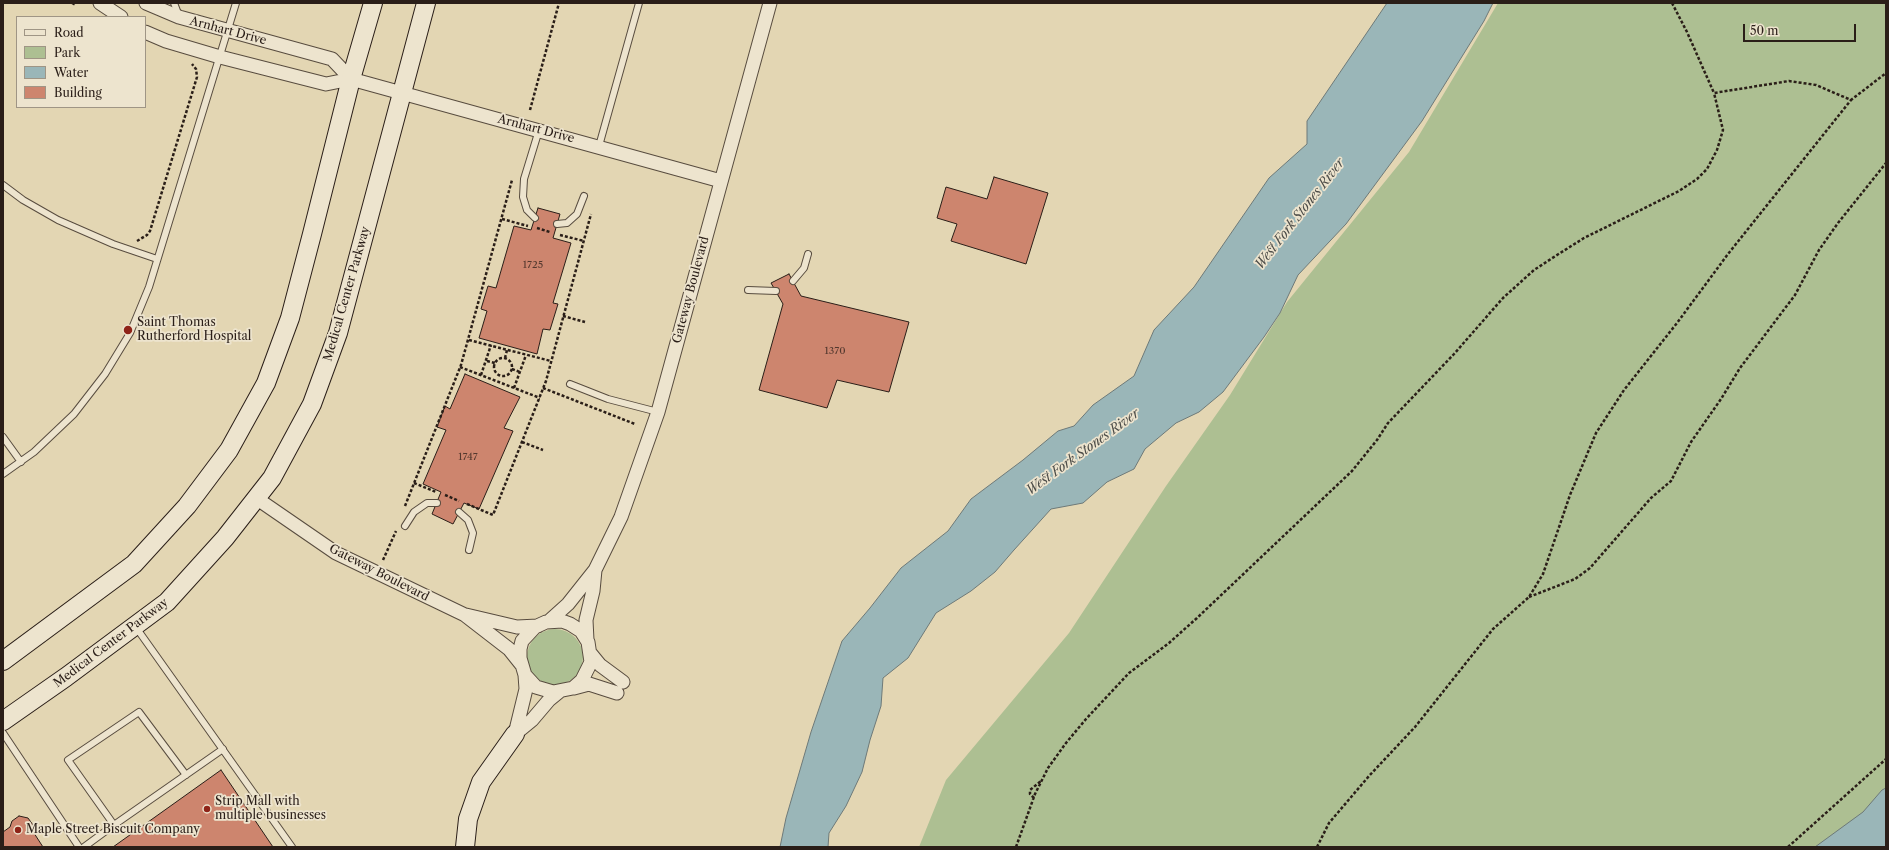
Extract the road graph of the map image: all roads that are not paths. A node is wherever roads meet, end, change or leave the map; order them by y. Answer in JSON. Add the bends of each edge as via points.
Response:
{"nodes":[{"id":1,"x":100,"y":3,"type":"edge"},
{"id":2,"x":146,"y":3,"type":"edge"},
{"id":3,"x":174,"y":3,"type":"edge"},
{"id":4,"x":236,"y":3,"type":"edge"},
{"id":5,"x":373,"y":3,"type":"edge"},
{"id":6,"x":426,"y":3,"type":"edge"},
{"id":7,"x":639,"y":3,"type":"edge"},
{"id":8,"x":770,"y":3,"type":"edge"},
{"id":9,"x":120,"y":16,"type":"edge"},
{"id":10,"x":179,"y":17,"type":"junction"},
{"id":11,"x":228,"y":30,"type":"junction"},
{"id":12,"x":146,"y":32,"type":"edge"},
{"id":13,"x":220,"y":57,"type":"junction"},
{"id":14,"x":351,"y":78,"type":"junction"},
{"id":15,"x":401,"y":93,"type":"junction"},
{"id":16,"x":539,"y":130,"type":"junction"},
{"id":17,"x":599,"y":146,"type":"junction"},
{"id":18,"x":721,"y":181,"type":"junction"},
{"id":19,"x":3,"y":185,"type":"edge"},
{"id":20,"x":584,"y":196,"type":"dead end"},
{"id":21,"x":535,"y":218,"type":"dead end"},
{"id":22,"x":557,"y":224,"type":"dead end"},
{"id":23,"x":808,"y":254,"type":"dead end"},
{"id":24,"x":156,"y":259,"type":"junction"},
{"id":25,"x":793,"y":281,"type":"dead end"},
{"id":26,"x":748,"y":290,"type":"dead end"},
{"id":27,"x":776,"y":291,"type":"dead end"},
{"id":28,"x":570,"y":384,"type":"dead end"},
{"id":29,"x":658,"y":412,"type":"junction"},
{"id":30,"x":3,"y":437,"type":"edge"},
{"id":31,"x":21,"y":462,"type":"junction"},
{"id":32,"x":3,"y":474,"type":"edge"},
{"id":33,"x":256,"y":498,"type":"junction"},
{"id":34,"x":437,"y":503,"type":"dead end"},
{"id":35,"x":459,"y":512,"type":"dead end"},
{"id":36,"x":405,"y":526,"type":"dead end"},
{"id":37,"x":469,"y":550,"type":"dead end"},
{"id":38,"x":595,"y":570,"type":"junction"},
{"id":39,"x":464,"y":615,"type":"junction"},
{"id":40,"x":543,"y":624,"type":"junction"},
{"id":41,"x":135,"y":626,"type":"junction"},
{"id":42,"x":587,"y":640,"type":"junction"},
{"id":43,"x":591,"y":654,"type":"junction"},
{"id":44,"x":3,"y":661,"type":"edge"},
{"id":45,"x":523,"y":669,"type":"junction"},
{"id":46,"x":566,"y":690,"type":"junction"},
{"id":47,"x":3,"y":722,"type":"edge"},
{"id":48,"x":3,"y":733,"type":"edge"},
{"id":49,"x":515,"y":734,"type":"junction"},
{"id":50,"x":223,"y":749,"type":"junction"},
{"id":51,"x":186,"y":775,"type":"junction"},
{"id":52,"x":114,"y":825,"type":"junction"},
{"id":53,"x":79,"y":847,"type":"edge"},
{"id":54,"x":84,"y":847,"type":"edge"},
{"id":55,"x":292,"y":847,"type":"edge"},
{"id":56,"x":465,"y":847,"type":"edge"}],
"edges":[{"from":1,"to":9,"type":"street"},
{"from":2,"to":10,"type":"street","name":"Arnhart Drive"},
{"from":3,"to":10,"type":"lane"},
{"from":4,"to":11,"type":"lane"},
{"from":5,"to":14,"type":"main road"},
{"from":6,"to":15,"type":"main road","name":"Medical Center Parkway"},
{"from":7,"to":17,"type":"lane"},
{"from":8,"to":18,"type":"street","name":"Gateway Boulevard"},
{"from":10,"to":11,"type":"street","name":"Arnhart Drive"},
{"from":11,"to":13,"type":"lane"},
{"from":11,"to":14,"type":"street","name":"Arnhart Drive","via":[[332,59]]},
{"from":12,"to":13,"type":"street"},
{"from":13,"to":14,"type":"street","via":[[326,84]]},
{"from":13,"to":24,"type":"lane"},
{"from":14,"to":15,"type":"street","name":"Arnhart Drive"},
{"from":14,"to":44,"type":"main road","via":[[290,318],[266,383],[229,450],[187,506],[134,564]]},
{"from":15,"to":16,"type":"street","name":"Arnhart Drive"},
{"from":15,"to":33,"type":"main road","name":"Medical Center Parkway","via":[[335,340],[312,404],[272,478]]},
{"from":16,"to":17,"type":"street","name":"Arnhart Drive"},
{"from":16,"to":21,"type":"lane","via":[[524,179],[522,197],[526,210]]},
{"from":17,"to":18,"type":"street","name":"Arnhart Drive"},
{"from":18,"to":29,"type":"street","name":"Gateway Boulevard"},
{"from":19,"to":24,"type":"lane","via":[[58,220]]},
{"from":20,"to":22,"type":"lane","via":[[577,214],[567,223]]},
{"from":23,"to":25,"type":"lane","via":[[804,268]]},
{"from":24,"to":31,"type":"lane","via":[[137,319],[123,347],[67,421]]},
{"from":26,"to":27,"type":"lane"},
{"from":28,"to":29,"type":"lane","via":[[608,399]]},
{"from":29,"to":38,"type":"street","name":"Gateway Boulevard","via":[[621,516]]},
{"from":30,"to":31,"type":"lane"},
{"from":31,"to":32,"type":"lane"},
{"from":33,"to":39,"type":"street","name":"Gateway Boulevard","via":[[336,553]]},
{"from":33,"to":41,"type":"main road","name":"Medical Center Parkway","via":[[225,538],[168,602]]},
{"from":34,"to":36,"type":"lane","via":[[427,503],[414,512]]},
{"from":35,"to":37,"type":"lane","via":[[468,520],[473,533]]},
{"from":38,"to":40,"type":"street","via":[[568,604]]},
{"from":38,"to":42,"type":"street","via":[[586,620]]},
{"from":39,"to":40,"type":"street","via":[[517,627]]},
{"from":39,"to":45,"type":"street","via":[[509,649]]},
{"from":40,"to":42,"type":"street","via":[[562,621],[581,631]]},
{"from":40,"to":45,"type":"street","via":[[522,641],[520,658]]},
{"from":41,"to":47,"type":"main road","name":"Medical Center Parkway"},
{"from":41,"to":50,"type":"lane"},
{"from":42,"to":43,"type":"street"},
{"from":43,"to":46,"type":"street","via":[[587,673],[582,680]]},
{"from":43,"to":46,"type":"street","via":[[620,688],[589,684]]},
{"from":45,"to":46,"type":"street","via":[[536,687],[553,692]]},
{"from":45,"to":49,"type":"street","via":[[526,689]]},
{"from":46,"to":49,"type":"street","via":[[549,700],[532,720]]},
{"from":48,"to":53,"type":"lane"},
{"from":49,"to":56,"type":"main road","via":[[481,782],[468,819]]},
{"from":50,"to":51,"type":"lane"},
{"from":50,"to":55,"type":"lane"},
{"from":51,"to":52,"type":"lane"},
{"from":51,"to":52,"type":"lane","via":[[139,712],[68,760]]},
{"from":52,"to":54,"type":"lane"}]}
